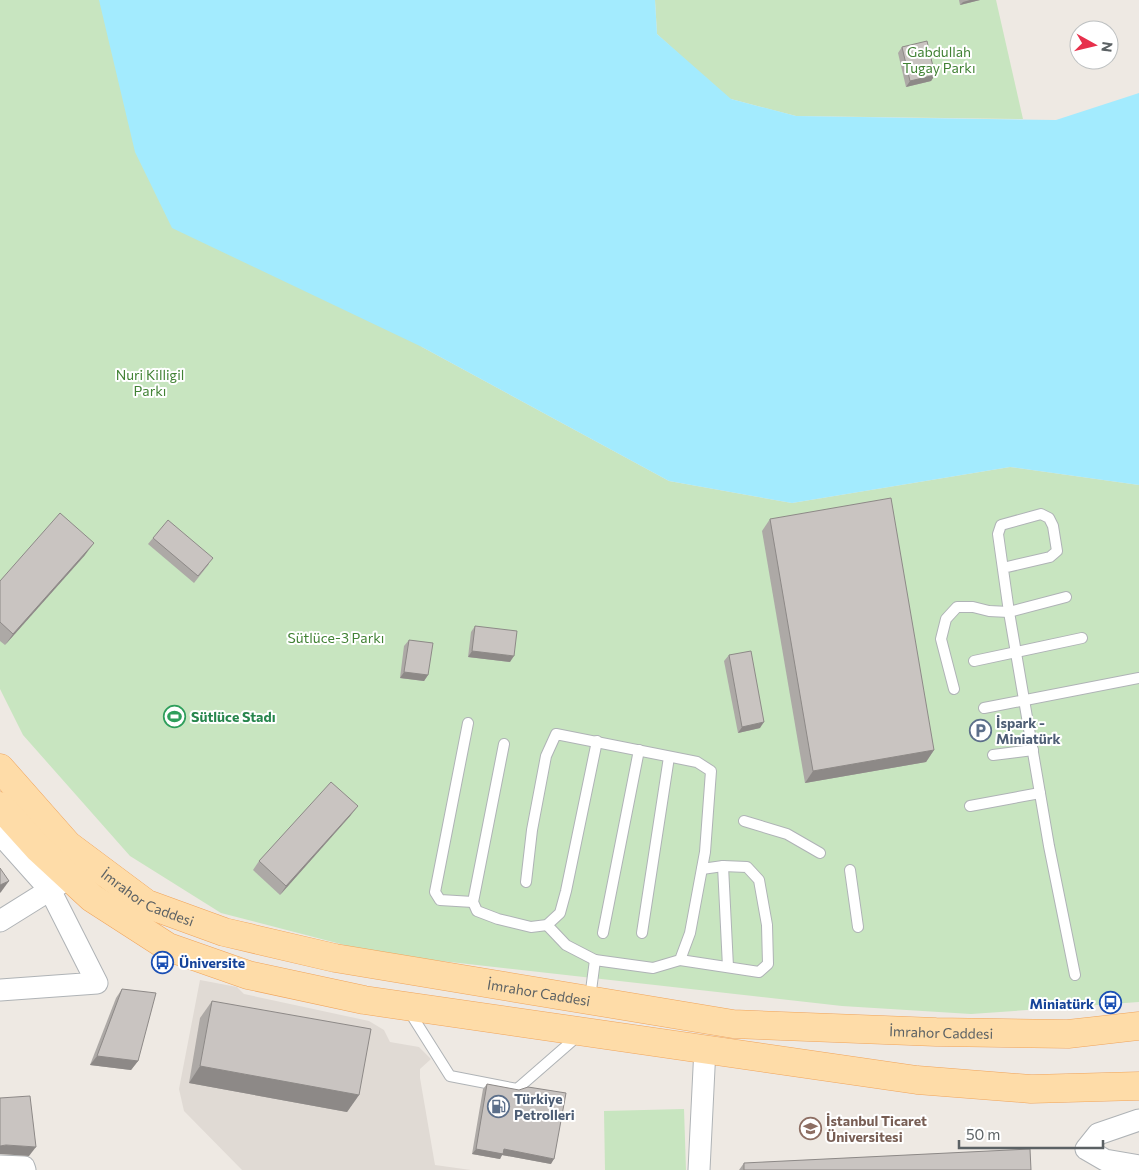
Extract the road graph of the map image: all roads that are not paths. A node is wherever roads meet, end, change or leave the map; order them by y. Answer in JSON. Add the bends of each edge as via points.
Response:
{"nodes":[{"id":1,"x":1003,"y":568,"type":"junction"},
{"id":2,"x":1066,"y":597,"type":"dead end"},
{"id":3,"x":1009,"y":612,"type":"junction"},
{"id":4,"x":1082,"y":638,"type":"dead end"},
{"id":5,"x":1016,"y":653,"type":"junction"},
{"id":6,"x":974,"y":661,"type":"dead end"},
{"id":7,"x":1139,"y":678,"type":"edge"},
{"id":8,"x":954,"y":689,"type":"dead end"},
{"id":9,"x":1025,"y":701,"type":"junction"},
{"id":10,"x":984,"y":708,"type":"dead end"},
{"id":11,"x":468,"y":723,"type":"dead end"},
{"id":12,"x":597,"y":741,"type":"junction"},
{"id":13,"x":504,"y":744,"type":"dead end"},
{"id":14,"x":638,"y":750,"type":"junction"},
{"id":15,"x":1033,"y":750,"type":"junction"},
{"id":16,"x":993,"y":755,"type":"dead end"},
{"id":17,"x":669,"y":757,"type":"junction"},
{"id":18,"x":0,"y":768,"type":"edge"},
{"id":19,"x":1040,"y":793,"type":"junction"},
{"id":20,"x":0,"y":806,"type":"edge"},
{"id":21,"x":970,"y":806,"type":"dead end"},
{"id":22,"x":744,"y":821,"type":"dead end"},
{"id":23,"x":0,"y":834,"type":"edge"},
{"id":24,"x":820,"y":853,"type":"dead end"},
{"id":25,"x":723,"y":866,"type":"junction"},
{"id":26,"x":702,"y":869,"type":"junction"},
{"id":27,"x":850,"y":870,"type":"dead end"},
{"id":28,"x":526,"y":882,"type":"dead end"},
{"id":29,"x":60,"y":884,"type":"junction"},
{"id":30,"x":473,"y":902,"type":"junction"},
{"id":31,"x":0,"y":922,"type":"edge"},
{"id":32,"x":547,"y":925,"type":"junction"},
{"id":33,"x":858,"y":927,"type":"dead end"},
{"id":34,"x":603,"y":933,"type":"dead end"},
{"id":35,"x":642,"y":933,"type":"dead end"},
{"id":36,"x":595,"y":960,"type":"junction"},
{"id":37,"x":680,"y":960,"type":"junction"},
{"id":38,"x":728,"y":967,"type":"junction"},
{"id":39,"x":1075,"y":975,"type":"dead end"},
{"id":40,"x":0,"y":990,"type":"edge"},
{"id":41,"x":590,"y":1002,"type":"junction"},
{"id":42,"x":406,"y":1006,"type":"junction"},
{"id":43,"x":1139,"y":1026,"type":"edge"},
{"id":44,"x":799,"y":1027,"type":"junction"},
{"id":45,"x":584,"y":1031,"type":"junction"},
{"id":46,"x":705,"y":1048,"type":"junction"},
{"id":47,"x":799,"y":1062,"type":"junction"},
{"id":48,"x":1139,"y":1086,"type":"edge"},
{"id":49,"x":1139,"y":1120,"type":"edge"},
{"id":50,"x":0,"y":1166,"type":"edge"},
{"id":51,"x":1139,"y":1166,"type":"edge"},
{"id":52,"x":25,"y":1170,"type":"edge"},
{"id":53,"x":699,"y":1170,"type":"edge"}],
"edges":[{"from":1,"to":1,"type":"lane","via":[[998,534],[1001,525],[1040,514],[1049,518],[1057,551],[1050,557]]},
{"from":1,"to":3,"type":"lane"},
{"from":2,"to":3,"type":"lane"},
{"from":3,"to":5,"type":"lane"},
{"from":3,"to":8,"type":"lane","via":[[957,607],[946,619],[941,639]]},
{"from":4,"to":5,"type":"lane"},
{"from":5,"to":6,"type":"lane"},
{"from":5,"to":9,"type":"lane"},
{"from":7,"to":9,"type":"lane"},
{"from":9,"to":10,"type":"lane"},
{"from":9,"to":15,"type":"lane"},
{"from":11,"to":30,"type":"lane","via":[[435,892],[440,900]]},
{"from":12,"to":14,"type":"lane"},
{"from":12,"to":28,"type":"lane","via":[[556,734],[546,756]]},
{"from":12,"to":32,"type":"lane","via":[[566,891],[560,912]]},
{"from":13,"to":30,"type":"lane"},
{"from":14,"to":17,"type":"lane"},
{"from":14,"to":34,"type":"lane"},
{"from":15,"to":16,"type":"lane"},
{"from":15,"to":19,"type":"lane"},
{"from":17,"to":26,"type":"lane","via":[[697,762],[711,771]]},
{"from":17,"to":35,"type":"lane"},
{"from":18,"to":41,"type":"main road","name":"İmrahor Caddesi","via":[[68,845],[147,904],[224,932],[341,959]]},
{"from":19,"to":21,"type":"lane"},
{"from":19,"to":39,"type":"lane"},
{"from":20,"to":29,"type":"main road","name":"İmrahor Caddesi","via":[[39,849]]},
{"from":22,"to":24,"type":"lane","via":[[787,834]]},
{"from":23,"to":29,"type":"street"},
{"from":25,"to":26,"type":"lane"},
{"from":25,"to":38,"type":"lane"},
{"from":25,"to":38,"type":"lane","via":[[747,867],[759,880],[768,926],[768,964],[759,972]]},
{"from":26,"to":37,"type":"lane","via":[[690,932]]},
{"from":27,"to":33,"type":"lane"},
{"from":29,"to":31,"type":"street"},
{"from":29,"to":40,"type":"street","via":[[97,983]]},
{"from":29,"to":42,"type":"main road","name":"İmrahor Caddesi","via":[[92,898],[168,947],[248,975]]},
{"from":30,"to":32,"type":"lane","via":[[477,911],[498,919],[531,927]]},
{"from":32,"to":36,"type":"lane","via":[[566,945]]},
{"from":36,"to":37,"type":"lane","via":[[652,968]]},
{"from":36,"to":41,"type":"lane"},
{"from":37,"to":38,"type":"lane"},
{"from":41,"to":44,"type":"main road","name":"İmrahor Caddesi","via":[[732,1024]]},
{"from":42,"to":45,"type":"main road","name":"İmrahor Caddesi"},
{"from":42,"to":45,"type":"lane","via":[[450,1076],[517,1090]]},
{"from":43,"to":44,"type":"main road","name":"İmrahor Caddesi","via":[[1068,1034]]},
{"from":44,"to":47,"type":"main road"},
{"from":45,"to":46,"type":"main road","name":"İmrahor Caddesi"},
{"from":46,"to":47,"type":"main road","name":"İmrahor Caddesi"},
{"from":46,"to":53,"type":"street"},
{"from":47,"to":48,"type":"main road","name":"İmrahor Caddesi","via":[[917,1080],[1031,1089]]},
{"from":49,"to":51,"type":"street","via":[[1098,1134],[1086,1149],[1105,1160]]},
{"from":50,"to":52,"type":"street","via":[[24,1167]]}]}
